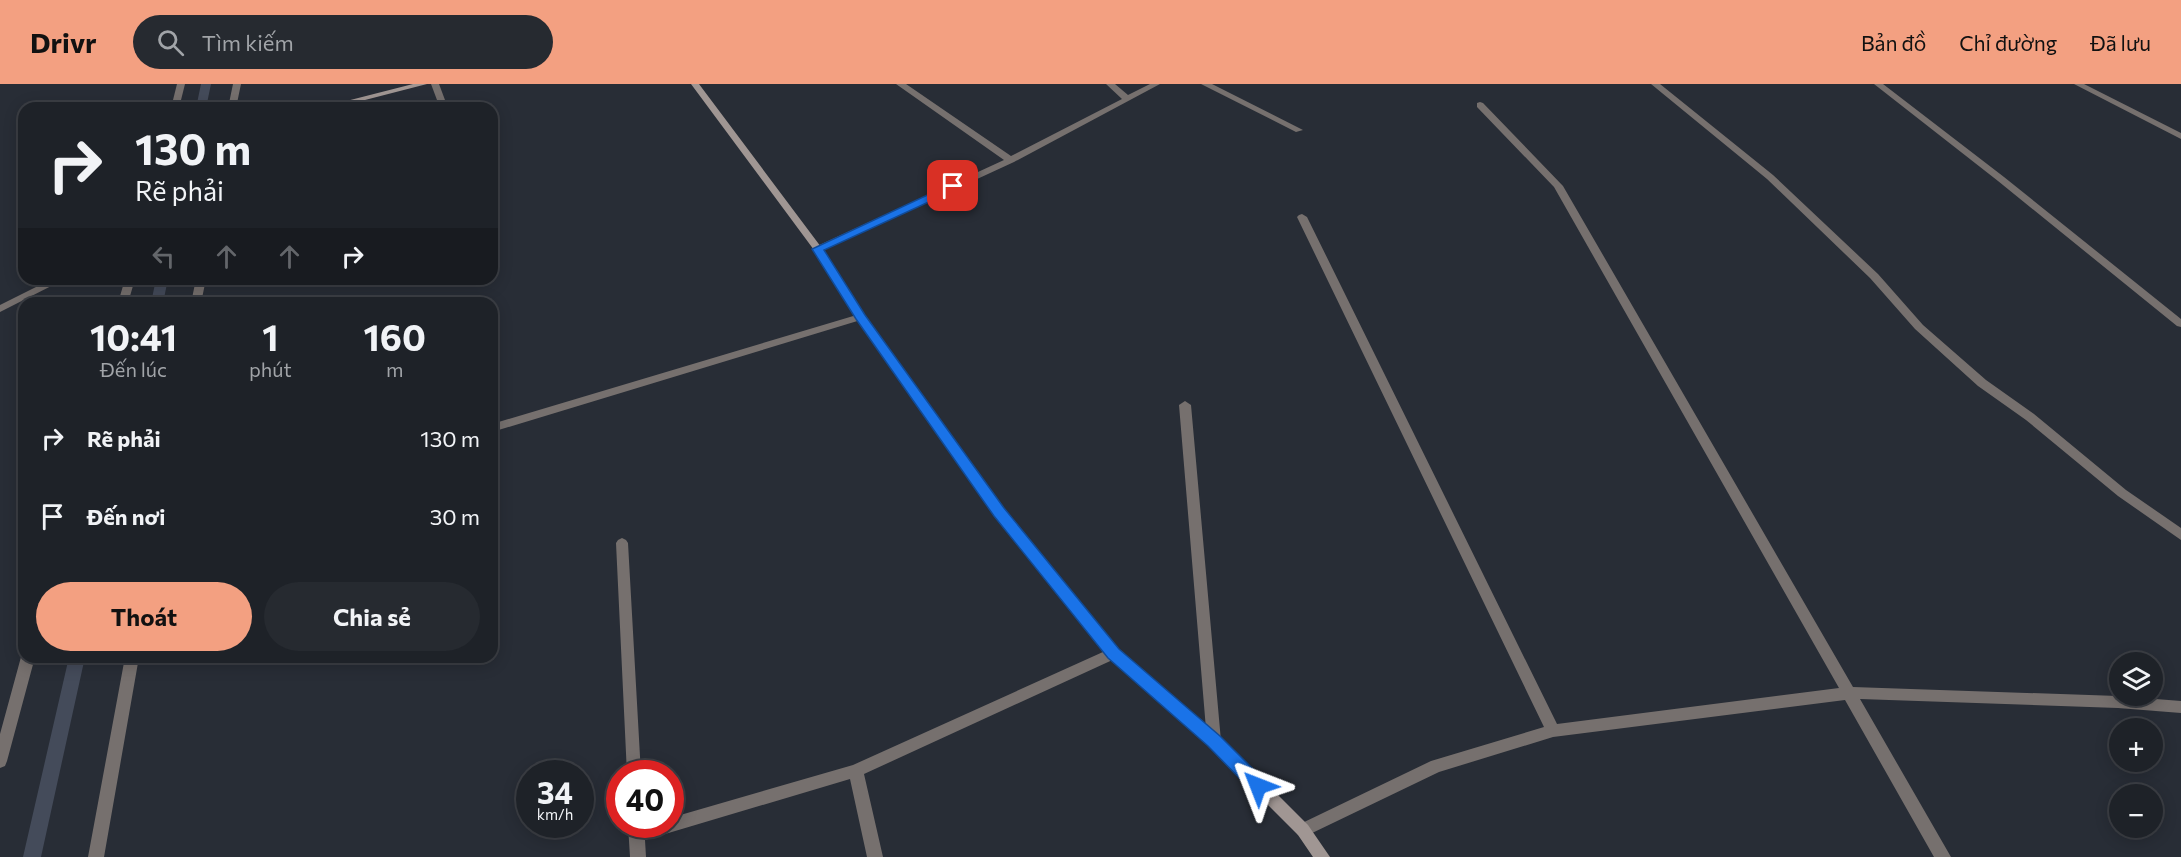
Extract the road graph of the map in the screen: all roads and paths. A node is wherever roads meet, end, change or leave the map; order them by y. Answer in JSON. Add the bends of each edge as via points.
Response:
{"nodes":[{"id":1,"x":181,"y":84,"type":"edge"},
{"id":2,"x":237,"y":84,"type":"edge"},
{"id":3,"x":423,"y":84,"type":"edge"},
{"id":4,"x":435,"y":84,"type":"edge"},
{"id":5,"x":695,"y":84,"type":"edge"},
{"id":6,"x":900,"y":84,"type":"edge"},
{"id":7,"x":1110,"y":84,"type":"edge"},
{"id":8,"x":1156,"y":84,"type":"edge"},
{"id":9,"x":1205,"y":84,"type":"edge"},
{"id":10,"x":1655,"y":84,"type":"edge"},
{"id":11,"x":1878,"y":84,"type":"edge"},
{"id":12,"x":2078,"y":84,"type":"edge"},
{"id":13,"x":1127,"y":99,"type":"junction"},
{"id":14,"x":176,"y":102,"type":"edge"},
{"id":15,"x":233,"y":102,"type":"edge"},
{"id":16,"x":348,"y":102,"type":"edge"},
{"id":17,"x":442,"y":102,"type":"edge"},
{"id":18,"x":1480,"y":105,"type":"dead end"},
{"id":19,"x":1299,"y":130,"type":"dead end"},
{"id":20,"x":2181,"y":136,"type":"edge"},
{"id":21,"x":1011,"y":160,"type":"junction"},
{"id":22,"x":1302,"y":217,"type":"dead end"},
{"id":23,"x":818,"y":249,"type":"junction"},
{"id":24,"x":48,"y":285,"type":"edge"},
{"id":25,"x":24,"y":297,"type":"edge"},
{"id":26,"x":18,"y":300,"type":"edge"},
{"id":27,"x":0,"y":309,"type":"edge"},
{"id":28,"x":860,"y":316,"type":"junction"},
{"id":29,"x":2181,"y":324,"type":"edge"},
{"id":30,"x":1185,"y":405,"type":"dead end"},
{"id":31,"x":498,"y":426,"type":"edge"},
{"id":32,"x":2181,"y":535,"type":"edge"},
{"id":33,"x":622,"y":543,"type":"dead end"},
{"id":34,"x":1114,"y":653,"type":"junction"},
{"id":35,"x":26,"y":663,"type":"edge"},
{"id":36,"x":131,"y":663,"type":"edge"},
{"id":37,"x":1850,"y":693,"type":"junction"},
{"id":38,"x":2181,"y":708,"type":"edge"},
{"id":39,"x":1553,"y":732,"type":"junction"},
{"id":40,"x":1214,"y":741,"type":"junction"},
{"id":41,"x":633,"y":760,"type":"edge"},
{"id":42,"x":0,"y":761,"type":"edge"},
{"id":43,"x":856,"y":771,"type":"junction"},
{"id":44,"x":684,"y":817,"type":"edge"},
{"id":45,"x":1303,"y":830,"type":"junction"},
{"id":46,"x":637,"y":838,"type":"edge"},
{"id":47,"x":96,"y":857,"type":"edge"},
{"id":48,"x":638,"y":857,"type":"edge"},
{"id":49,"x":875,"y":857,"type":"edge"},
{"id":50,"x":1322,"y":857,"type":"edge"},
{"id":51,"x":1943,"y":857,"type":"edge"}],
"edges":[{"from":1,"to":14,"type":"street"},
{"from":2,"to":15,"type":"street"},
{"from":3,"to":16,"type":"street"},
{"from":4,"to":17,"type":"street"},
{"from":5,"to":23,"type":"street"},
{"from":6,"to":21,"type":"street"},
{"from":7,"to":13,"type":"street"},
{"from":8,"to":13,"type":"street"},
{"from":9,"to":19,"type":"street"},
{"from":10,"to":32,"type":"street","via":[[1770,177],[1874,276],[1919,327],[1982,382]]},
{"from":11,"to":29,"type":"street"},
{"from":12,"to":20,"type":"street"},
{"from":13,"to":21,"type":"street"},
{"from":18,"to":37,"type":"street","via":[[1558,186]]},
{"from":21,"to":23,"type":"street"},
{"from":22,"to":39,"type":"street"},
{"from":23,"to":28,"type":"street"},
{"from":24,"to":25,"type":"street"},
{"from":26,"to":27,"type":"street"},
{"from":28,"to":31,"type":"street"},
{"from":28,"to":34,"type":"street","via":[[999,512]]},
{"from":30,"to":40,"type":"street"},
{"from":33,"to":41,"type":"street"},
{"from":34,"to":40,"type":"street"},
{"from":34,"to":43,"type":"street"},
{"from":35,"to":42,"type":"street"},
{"from":36,"to":47,"type":"street"},
{"from":37,"to":38,"type":"street","via":[[2118,702]]},
{"from":37,"to":39,"type":"street"},
{"from":37,"to":51,"type":"street"},
{"from":39,"to":45,"type":"street","via":[[1436,766]]},
{"from":40,"to":45,"type":"street"},
{"from":43,"to":44,"type":"street"},
{"from":43,"to":49,"type":"street"},
{"from":45,"to":50,"type":"street"},
{"from":46,"to":48,"type":"street"}]}
